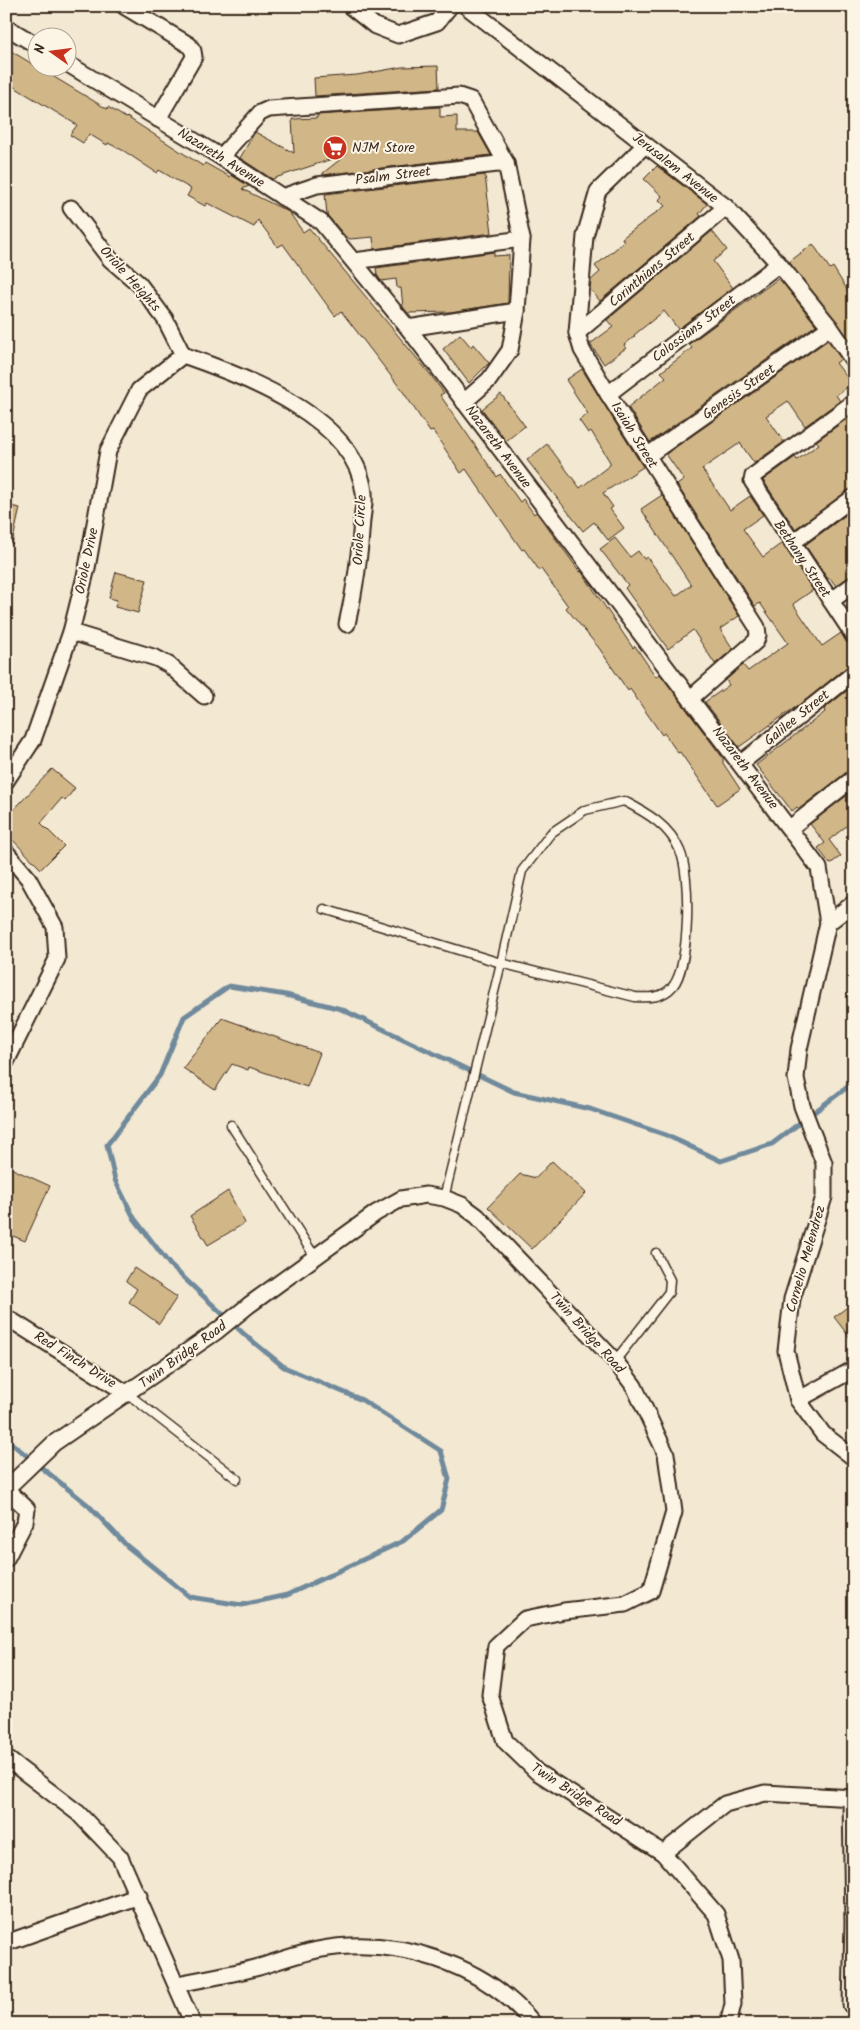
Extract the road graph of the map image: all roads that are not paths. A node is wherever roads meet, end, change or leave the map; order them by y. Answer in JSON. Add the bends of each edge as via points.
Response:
{"nodes":[{"id":1,"x":124,"y":6,"type":"edge"},
{"id":2,"x":350,"y":6,"type":"edge"},
{"id":3,"x":450,"y":6,"type":"edge"},
{"id":4,"x":466,"y":6,"type":"edge"},
{"id":5,"x":142,"y":11,"type":"edge"},
{"id":6,"x":6,"y":27,"type":"edge"},
{"id":7,"x":28,"y":40,"type":"edge"},
{"id":8,"x":78,"y":70,"type":"edge"},
{"id":9,"x":158,"y":119,"type":"junction"},
{"id":10,"x":645,"y":145,"type":"junction"},
{"id":11,"x":221,"y":157,"type":"junction"},
{"id":12,"x":506,"y":163,"type":"junction"},
{"id":13,"x":282,"y":197,"type":"junction"},
{"id":14,"x":726,"y":207,"type":"junction"},
{"id":15,"x":71,"y":208,"type":"dead end"},
{"id":16,"x":522,"y":239,"type":"junction"},
{"id":17,"x":354,"y":261,"type":"junction"},
{"id":18,"x":779,"y":264,"type":"junction"},
{"id":19,"x":518,"y":311,"type":"junction"},
{"id":20,"x":830,"y":327,"type":"junction"},
{"id":21,"x":408,"y":328,"type":"junction"},
{"id":22,"x":577,"y":333,"type":"junction"},
{"id":23,"x":183,"y":355,"type":"junction"},
{"id":24,"x":854,"y":362,"type":"edge"},
{"id":25,"x":608,"y":394,"type":"junction"},
{"id":26,"x":464,"y":402,"type":"junction"},
{"id":27,"x":854,"y":402,"type":"edge"},
{"id":28,"x":647,"y":456,"type":"junction"},
{"id":29,"x":854,"y":497,"type":"edge"},
{"id":30,"x":792,"y":543,"type":"junction"},
{"id":31,"x":854,"y":584,"type":"edge"},
{"id":32,"x":830,"y":601,"type":"junction"},
{"id":33,"x":346,"y":624,"type":"dead end"},
{"id":34,"x":71,"y":632,"type":"junction"},
{"id":35,"x":854,"y":636,"type":"edge"},
{"id":36,"x":854,"y":673,"type":"edge"},
{"id":37,"x":204,"y":696,"type":"dead end"},
{"id":38,"x":691,"y":698,"type":"junction"},
{"id":39,"x":741,"y":763,"type":"junction"},
{"id":40,"x":854,"y":778,"type":"edge"},
{"id":41,"x":6,"y":781,"type":"edge"},
{"id":42,"x":790,"y":828,"type":"junction"},
{"id":43,"x":6,"y":852,"type":"edge"},
{"id":44,"x":854,"y":903,"type":"edge"},
{"id":45,"x":324,"y":909,"type":"dead end"},
{"id":46,"x":828,"y":923,"type":"junction"},
{"id":47,"x":501,"y":963,"type":"junction"},
{"id":48,"x":6,"y":1062,"type":"edge"},
{"id":49,"x":231,"y":1125,"type":"dead end"},
{"id":50,"x":444,"y":1198,"type":"junction"},
{"id":51,"x":656,"y":1253,"type":"dead end"},
{"id":52,"x":315,"y":1256,"type":"junction"},
{"id":53,"x":6,"y":1317,"type":"edge"},
{"id":54,"x":615,"y":1361,"type":"junction"},
{"id":55,"x":854,"y":1369,"type":"edge"},
{"id":56,"x":128,"y":1394,"type":"junction"},
{"id":57,"x":798,"y":1400,"type":"junction"},
{"id":58,"x":854,"y":1458,"type":"edge"},
{"id":59,"x":237,"y":1479,"type":"dead end"},
{"id":60,"x":9,"y":1487,"type":"edge"},
{"id":61,"x":6,"y":1559,"type":"edge"},
{"id":62,"x":6,"y":1758,"type":"edge"},
{"id":63,"x":852,"y":1798,"type":"edge"},
{"id":64,"x":663,"y":1853,"type":"junction"},
{"id":65,"x":139,"y":1896,"type":"junction"},
{"id":66,"x":6,"y":1943,"type":"edge"},
{"id":67,"x":177,"y":1984,"type":"junction"},
{"id":68,"x":851,"y":2005,"type":"dead end"},
{"id":69,"x":193,"y":2024,"type":"edge"},
{"id":70,"x":534,"y":2024,"type":"edge"},
{"id":71,"x":728,"y":2024,"type":"edge"}],
"edges":[{"from":1,"to":5,"type":"street"},
{"from":2,"to":3,"type":"street","via":[[375,26],[398,35],[437,22]]},
{"from":4,"to":10,"type":"street","name":"Jerusalem Avenue"},
{"from":5,"to":9,"type":"street","via":[[189,45],[194,57]]},
{"from":6,"to":7,"type":"street"},
{"from":8,"to":9,"type":"street","name":"Nazareth Avenue"},
{"from":9,"to":11,"type":"street","name":"Nazareth Avenue"},
{"from":10,"to":14,"type":"street","name":"Jerusalem Avenue"},
{"from":10,"to":22,"type":"street","name":"Isaiah Street","via":[[598,190],[585,236]]},
{"from":11,"to":12,"type":"street","via":[[260,113],[269,109],[459,96],[471,100]]},
{"from":11,"to":13,"type":"street","name":"Nazareth Avenue"},
{"from":12,"to":13,"type":"street","name":"Psalm Street","via":[[318,185]]},
{"from":12,"to":16,"type":"street"},
{"from":13,"to":17,"type":"street","name":"Nazareth Avenue","via":[[321,222]]},
{"from":14,"to":18,"type":"street","name":"Jerusalem Avenue"},
{"from":14,"to":22,"type":"street","name":"Corinthians Street"},
{"from":15,"to":23,"type":"street","name":"Oriole Heights","via":[[110,259],[138,284],[160,312]]},
{"from":16,"to":17,"type":"street"},
{"from":16,"to":19,"type":"street"},
{"from":17,"to":21,"type":"street","name":"Nazareth Avenue"},
{"from":18,"to":20,"type":"street","name":"Jerusalem Avenue"},
{"from":18,"to":25,"type":"street","name":"Colossians Street"},
{"from":19,"to":21,"type":"street"},
{"from":19,"to":26,"type":"street","via":[[510,350],[489,380]]},
{"from":20,"to":24,"type":"street","name":"Jerusalem Avenue"},
{"from":20,"to":28,"type":"street","name":"Genesis Street"},
{"from":21,"to":26,"type":"street","name":"Nazareth Avenue"},
{"from":22,"to":25,"type":"street","name":"Isaiah Street","via":[[582,350]]},
{"from":23,"to":33,"type":"street","name":"Oriole Circle","via":[[269,389],[313,417],[351,454],[364,493],[356,588]]},
{"from":23,"to":34,"type":"street","name":"Oriole Drive","via":[[139,390],[108,451],[87,568]]},
{"from":25,"to":28,"type":"street","name":"Isaiah Street"},
{"from":26,"to":38,"type":"street","name":"Nazareth Avenue"},
{"from":27,"to":30,"type":"street","name":"Bethany Street","via":[[753,476],[752,481]]},
{"from":28,"to":38,"type":"street","name":"Isaiah Street","via":[[757,627],[756,641]]},
{"from":29,"to":30,"type":"street"},
{"from":30,"to":32,"type":"street","name":"Bethany Street"},
{"from":31,"to":32,"type":"street"},
{"from":32,"to":35,"type":"street","name":"Bethany Street"},
{"from":34,"to":37,"type":"street","via":[[156,658],[169,665]]},
{"from":34,"to":41,"type":"street","name":"Oriole Drive","via":[[33,740]]},
{"from":36,"to":39,"type":"street","name":"Galilee Street"},
{"from":38,"to":39,"type":"street","name":"Nazareth Avenue"},
{"from":39,"to":42,"type":"street","name":"Nazareth Avenue"},
{"from":40,"to":42,"type":"street"},
{"from":42,"to":46,"type":"street","name":"Nazareth Avenue","via":[[819,868]]},
{"from":43,"to":48,"type":"street","via":[[28,878],[55,927],[57,959]]},
{"from":44,"to":46,"type":"street"},
{"from":45,"to":47,"type":"lane"},
{"from":46,"to":57,"type":"street","name":"Cornelio Melendrez","via":[[799,1049],[796,1078],[802,1106],[824,1163],[824,1198],[792,1299],[786,1351]]},
{"from":47,"to":47,"type":"lane","via":[[522,871],[551,833],[585,810],[624,801],[657,819],[680,851],[688,892],[683,961],[673,986],[656,998],[634,997]]},
{"from":47,"to":50,"type":"lane"},
{"from":49,"to":52,"type":"lane"},
{"from":50,"to":52,"type":"street","name":"Twin Bridge Road","via":[[426,1195],[401,1200],[376,1213]]},
{"from":50,"to":54,"type":"street","name":"Twin Bridge Road","via":[[477,1216]]},
{"from":51,"to":54,"type":"lane","via":[[670,1280],[669,1292]]},
{"from":52,"to":56,"type":"street","name":"Twin Bridge Road"},
{"from":53,"to":56,"type":"street","name":"Red Finch Drive"},
{"from":54,"to":64,"type":"street","name":"Twin Bridge Road","via":[[634,1386],[666,1454],[674,1512],[651,1591],[625,1604],[524,1619],[496,1646],[490,1695],[505,1741],[537,1772]]},
{"from":55,"to":57,"type":"street"},
{"from":56,"to":59,"type":"lane","name":"Red Finch Drive"},
{"from":56,"to":60,"type":"street","name":"Twin Bridge Road","via":[[54,1443]]},
{"from":57,"to":58,"type":"street","name":"Cornelio Melendrez","via":[[822,1434]]},
{"from":60,"to":61,"type":"street","via":[[26,1509],[25,1522]]},
{"from":62,"to":65,"type":"street","via":[[78,1813],[120,1857]]},
{"from":63,"to":64,"type":"street","via":[[765,1793],[725,1804]]},
{"from":63,"to":68,"type":"street"},
{"from":64,"to":71,"type":"street","name":"Twin Bridge Road","via":[[716,1914],[731,1960],[733,2004]]},
{"from":65,"to":66,"type":"street"},
{"from":65,"to":67,"type":"street"},
{"from":67,"to":69,"type":"street"},
{"from":67,"to":70,"type":"street","via":[[225,1975],[318,1950],[356,1947],[400,1950],[455,1964],[502,1992]]}]}
